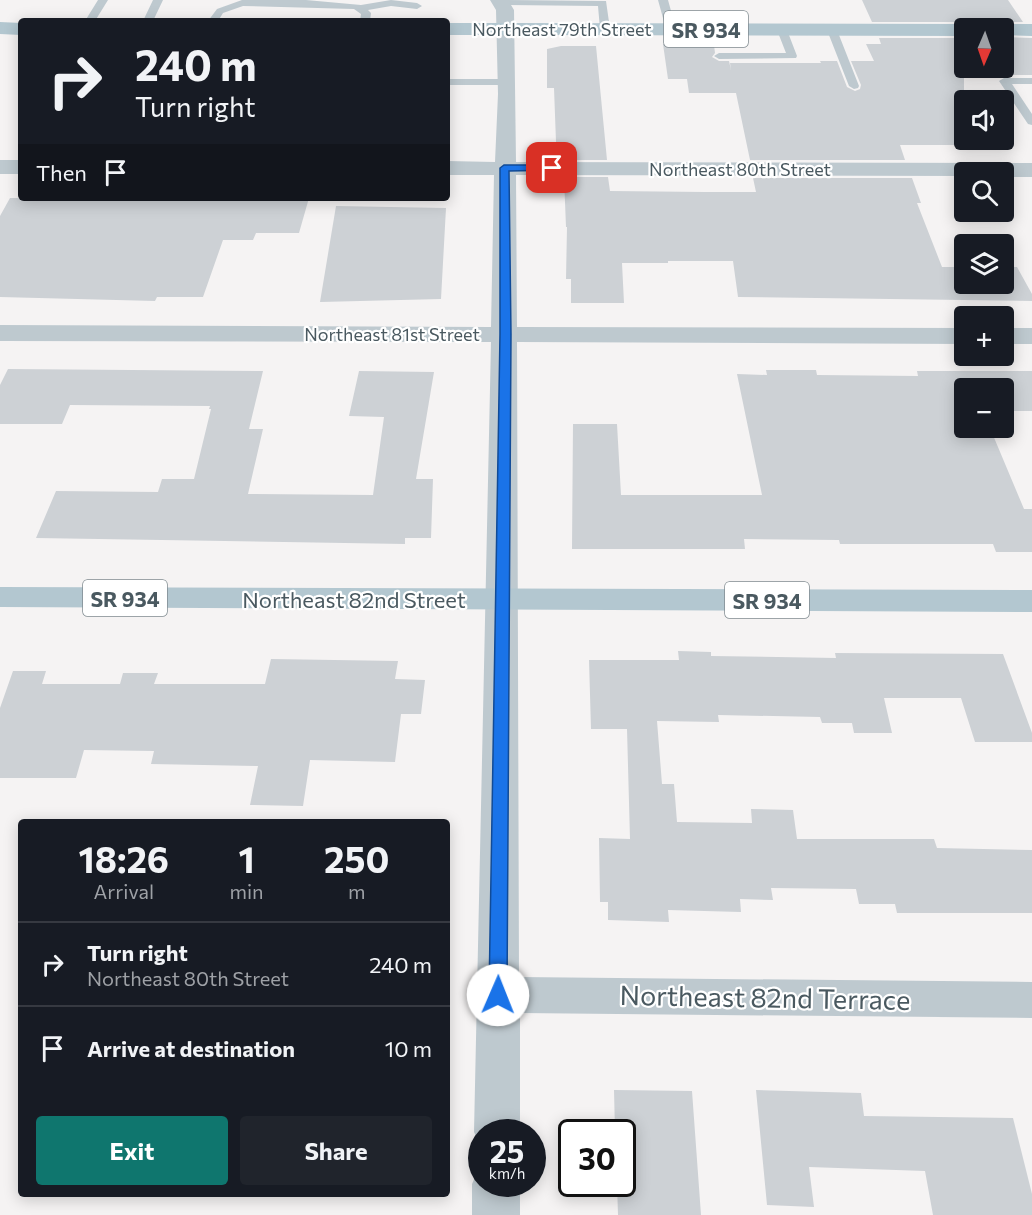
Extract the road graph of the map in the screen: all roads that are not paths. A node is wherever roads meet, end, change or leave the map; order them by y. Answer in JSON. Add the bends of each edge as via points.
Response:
{"nodes":[{"id":1,"x":103,"y":0,"type":"edge"},
{"id":2,"x":159,"y":0,"type":"edge"},
{"id":3,"x":663,"y":0,"type":"edge"},
{"id":4,"x":501,"y":1,"type":"edge"},
{"id":5,"x":417,"y":6,"type":"dead end"},
{"id":6,"x":360,"y":8,"type":"junction"},
{"id":7,"x":92,"y":18,"type":"edge"},
{"id":8,"x":150,"y":18,"type":"edge"},
{"id":9,"x":215,"y":18,"type":"edge"},
{"id":10,"x":365,"y":18,"type":"edge"},
{"id":11,"x":0,"y":28,"type":"edge"},
{"id":12,"x":18,"y":28,"type":"edge"},
{"id":13,"x":450,"y":29,"type":"edge"},
{"id":14,"x":505,"y":29,"type":"junction"},
{"id":15,"x":605,"y":29,"type":"junction"},
{"id":16,"x":671,"y":29,"type":"junction"},
{"id":17,"x":782,"y":30,"type":"junction"},
{"id":18,"x":832,"y":30,"type":"junction"},
{"id":19,"x":954,"y":30,"type":"edge"},
{"id":20,"x":1014,"y":30,"type":"edge"},
{"id":21,"x":1032,"y":30,"type":"edge"},
{"id":22,"x":719,"y":56,"type":"dead end"},
{"id":23,"x":1032,"y":81,"type":"edge"},
{"id":24,"x":450,"y":82,"type":"edge"},
{"id":25,"x":854,"y":86,"type":"dead end"},
{"id":26,"x":506,"y":90,"type":"junction"},
{"id":27,"x":1032,"y":122,"type":"edge"},
{"id":28,"x":0,"y":167,"type":"edge"},
{"id":29,"x":18,"y":167,"type":"edge"},
{"id":30,"x":450,"y":168,"type":"edge"},
{"id":31,"x":504,"y":168,"type":"junction"},
{"id":32,"x":1032,"y":170,"type":"edge"},
{"id":33,"x":0,"y":333,"type":"edge"},
{"id":34,"x":505,"y":334,"type":"junction"},
{"id":35,"x":954,"y":336,"type":"edge"},
{"id":36,"x":1014,"y":336,"type":"edge"},
{"id":37,"x":1032,"y":336,"type":"edge"},
{"id":38,"x":0,"y":597,"type":"edge"},
{"id":39,"x":502,"y":599,"type":"junction"},
{"id":40,"x":1032,"y":601,"type":"edge"},
{"id":41,"x":498,"y":995,"type":"junction"},
{"id":42,"x":1032,"y":1000,"type":"edge"},
{"id":43,"x":497,"y":1119,"type":"edge"},
{"id":44,"x":496,"y":1197,"type":"edge"},
{"id":45,"x":496,"y":1215,"type":"edge"}],
"edges":[{"from":1,"to":7,"type":"lane"},
{"from":2,"to":8,"type":"lane"},
{"from":3,"to":16,"type":"lane"},
{"from":4,"to":14,"type":"street"},
{"from":4,"to":15,"type":"lane","via":[[603,3]]},
{"from":5,"to":6,"type":"lane","via":[[391,3]]},
{"from":6,"to":9,"type":"lane","via":[[243,3],[220,11]]},
{"from":6,"to":10,"type":"lane"},
{"from":11,"to":12,"type":"main road"},
{"from":13,"to":14,"type":"main road","name":"Northeast 79th Street","number":"SR 934"},
{"from":14,"to":15,"type":"main road","name":"Northeast 79th Street","number":"SR 934"},
{"from":14,"to":26,"type":"street"},
{"from":15,"to":16,"type":"main road","name":"Northeast 79th Street","number":"SR 934"},
{"from":16,"to":17,"type":"main road","name":"Northeast 79th Street","number":"SR 934"},
{"from":17,"to":18,"type":"main road","name":"Northeast 79th Street","number":"SR 934"},
{"from":17,"to":22,"type":"lane","via":[[792,56]]},
{"from":18,"to":19,"type":"main road","name":"Northeast 79th Street","number":"SR 934"},
{"from":18,"to":25,"type":"lane"},
{"from":20,"to":21,"type":"main road"},
{"from":23,"to":27,"type":"lane","via":[[1004,81]]},
{"from":24,"to":26,"type":"lane"},
{"from":26,"to":31,"type":"street"},
{"from":28,"to":29,"type":"street"},
{"from":30,"to":31,"type":"street","name":"Northeast 80th Street"},
{"from":31,"to":32,"type":"street","name":"Northeast 80th Street"},
{"from":31,"to":34,"type":"street"},
{"from":33,"to":34,"type":"street","name":"Northeast 81st Street"},
{"from":34,"to":35,"type":"street","name":"Northeast 81st Street"},
{"from":34,"to":39,"type":"street"},
{"from":36,"to":37,"type":"street"},
{"from":38,"to":39,"type":"main road","name":"Northeast 82nd Street","number":"SR 934"},
{"from":39,"to":40,"type":"main road","name":"Northeast 82nd Street","number":"SR 934"},
{"from":39,"to":41,"type":"street"},
{"from":41,"to":42,"type":"street","name":"Northeast 82nd Terrace"},
{"from":41,"to":43,"type":"street"},
{"from":44,"to":45,"type":"street"}]}
